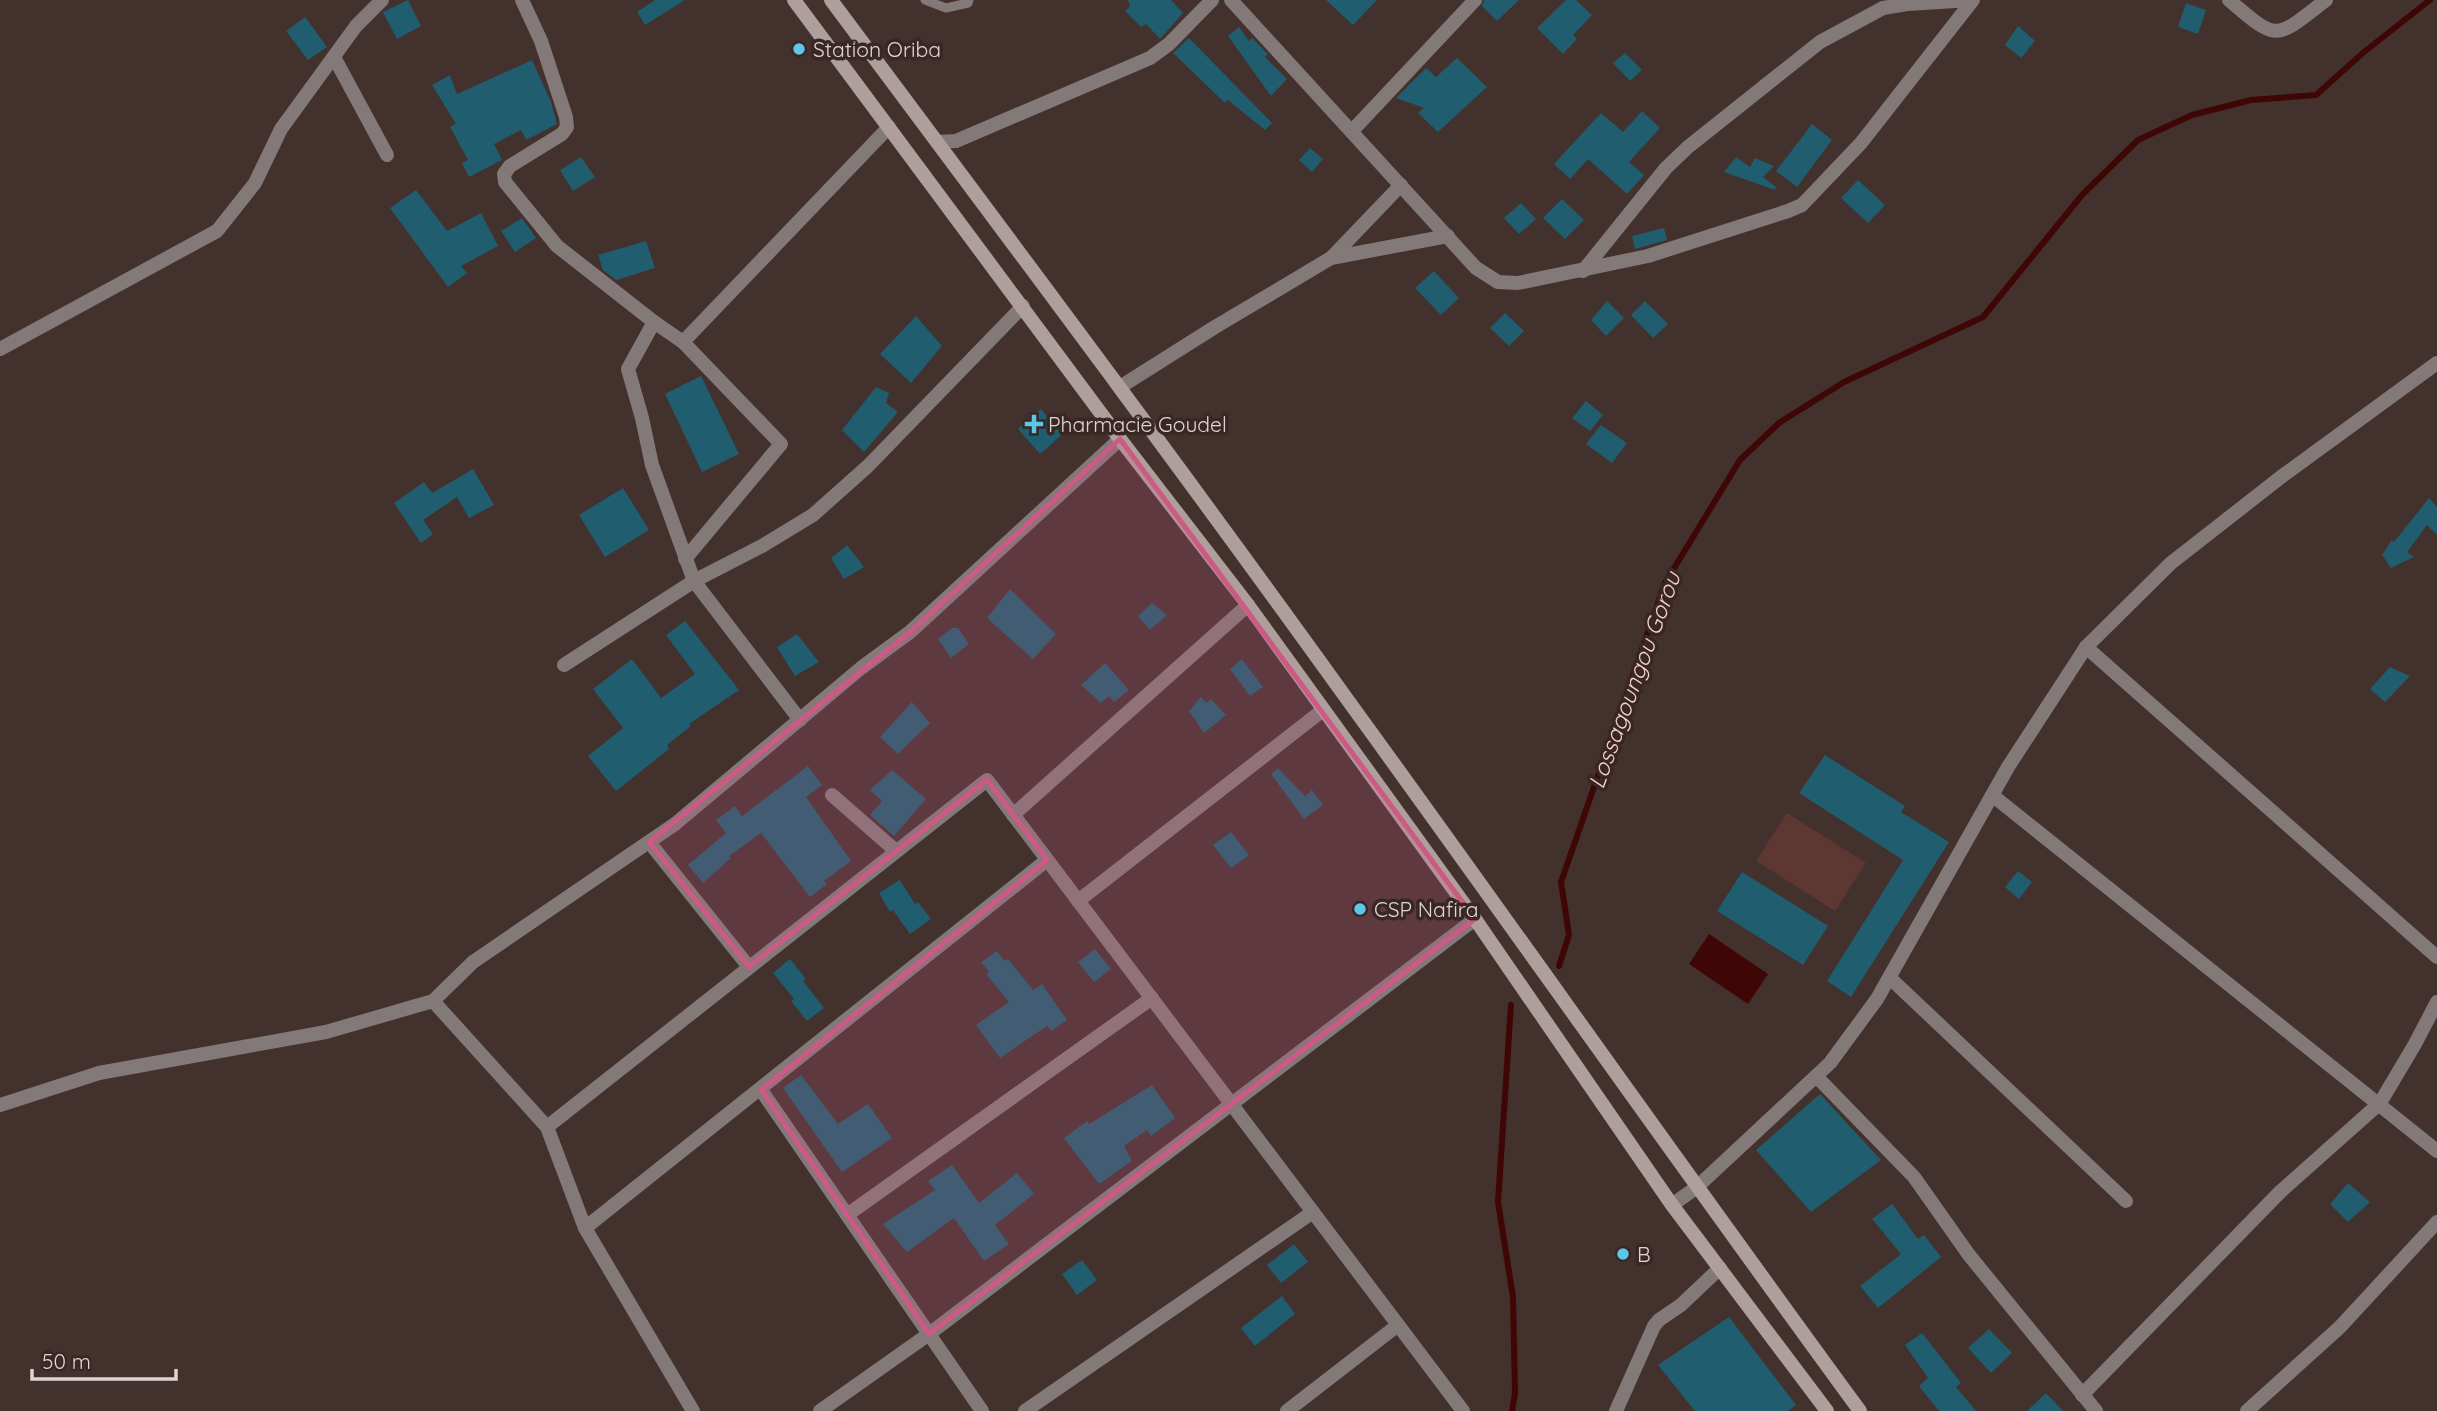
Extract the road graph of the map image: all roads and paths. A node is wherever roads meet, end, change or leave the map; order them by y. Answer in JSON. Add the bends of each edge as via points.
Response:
{"nodes":[{"id":1,"x":382,"y":0,"type":"edge"},
{"id":2,"x":522,"y":0,"type":"edge"},
{"id":3,"x":794,"y":0,"type":"edge"},
{"id":4,"x":831,"y":0,"type":"edge"},
{"id":5,"x":925,"y":0,"type":"edge"},
{"id":6,"x":970,"y":0,"type":"edge"},
{"id":7,"x":1212,"y":0,"type":"edge"},
{"id":8,"x":1231,"y":0,"type":"edge"},
{"id":9,"x":1475,"y":0,"type":"edge"},
{"id":10,"x":1972,"y":0,"type":"edge"},
{"id":11,"x":2229,"y":0,"type":"edge"},
{"id":12,"x":2326,"y":0,"type":"edge"},
{"id":13,"x":1885,"y":4,"type":"edge"},
{"id":14,"x":334,"y":57,"type":"junction"},
{"id":15,"x":889,"y":127,"type":"junction"},
{"id":16,"x":1352,"y":131,"type":"junction"},
{"id":17,"x":937,"y":142,"type":"junction"},
{"id":18,"x":387,"y":155,"type":"dead end"},
{"id":19,"x":1401,"y":185,"type":"junction"},
{"id":20,"x":1448,"y":236,"type":"junction"},
{"id":21,"x":1331,"y":258,"type":"junction"},
{"id":22,"x":1583,"y":271,"type":"junction"},
{"id":23,"x":1023,"y":306,"type":"junction"},
{"id":24,"x":654,"y":322,"type":"junction"},
{"id":25,"x":683,"y":342,"type":"junction"},
{"id":26,"x":0,"y":349,"type":"edge"},
{"id":27,"x":2437,"y":363,"type":"edge"},
{"id":28,"x":1120,"y":387,"type":"junction"},
{"id":29,"x":1120,"y":439,"type":"junction"},
{"id":30,"x":685,"y":559,"type":"junction"},
{"id":31,"x":694,"y":581,"type":"junction"},
{"id":32,"x":1248,"y":605,"type":"junction"},
{"id":33,"x":2086,"y":648,"type":"junction"},
{"id":34,"x":564,"y":665,"type":"dead end"},
{"id":35,"x":1324,"y":710,"type":"junction"},
{"id":36,"x":800,"y":720,"type":"junction"},
{"id":37,"x":832,"y":794,"type":"dead end"},
{"id":38,"x":1992,"y":795,"type":"junction"},
{"id":39,"x":1013,"y":815,"type":"junction"},
{"id":40,"x":649,"y":842,"type":"junction"},
{"id":41,"x":896,"y":851,"type":"junction"},
{"id":42,"x":1047,"y":860,"type":"junction"},
{"id":43,"x":1078,"y":901,"type":"junction"},
{"id":44,"x":1475,"y":919,"type":"junction"},
{"id":45,"x":2437,"y":957,"type":"edge"},
{"id":46,"x":749,"y":967,"type":"junction"},
{"id":47,"x":1889,"y":978,"type":"junction"},
{"id":48,"x":1152,"y":998,"type":"junction"},
{"id":49,"x":433,"y":1001,"type":"junction"},
{"id":50,"x":2437,"y":1002,"type":"edge"},
{"id":51,"x":1816,"y":1076,"type":"junction"},
{"id":52,"x":761,"y":1090,"type":"junction"},
{"id":53,"x":2380,"y":1103,"type":"junction"},
{"id":54,"x":0,"y":1105,"type":"edge"},
{"id":55,"x":1233,"y":1105,"type":"junction"},
{"id":56,"x":547,"y":1127,"type":"junction"},
{"id":57,"x":2437,"y":1151,"type":"edge"},
{"id":58,"x":1697,"y":1187,"type":"junction"},
{"id":59,"x":2126,"y":1201,"type":"dead end"},
{"id":60,"x":1672,"y":1205,"type":"junction"},
{"id":61,"x":1313,"y":1212,"type":"junction"},
{"id":62,"x":847,"y":1214,"type":"junction"},
{"id":63,"x":2437,"y":1222,"type":"edge"},
{"id":64,"x":586,"y":1228,"type":"junction"},
{"id":65,"x":1720,"y":1268,"type":"junction"},
{"id":66,"x":1398,"y":1325,"type":"junction"},
{"id":67,"x":929,"y":1334,"type":"junction"},
{"id":68,"x":2081,"y":1395,"type":"junction"},
{"id":69,"x":693,"y":1411,"type":"edge"},
{"id":70,"x":820,"y":1411,"type":"edge"},
{"id":71,"x":982,"y":1411,"type":"edge"},
{"id":72,"x":1026,"y":1411,"type":"edge"},
{"id":73,"x":1287,"y":1411,"type":"edge"},
{"id":74,"x":1463,"y":1411,"type":"edge"},
{"id":75,"x":1616,"y":1411,"type":"edge"},
{"id":76,"x":1827,"y":1411,"type":"edge"},
{"id":77,"x":1860,"y":1411,"type":"edge"},
{"id":78,"x":2095,"y":1411,"type":"edge"},
{"id":79,"x":2247,"y":1411,"type":"edge"}],
"edges":[{"from":1,"to":14,"type":"street"},
{"from":2,"to":24,"type":"street","via":[[541,41],[567,127],[510,166],[505,183],[557,246]]},
{"from":3,"to":15,"type":"main road"},
{"from":4,"to":17,"type":"main road"},
{"from":5,"to":6,"type":"lane","via":[[946,8]]},
{"from":7,"to":17,"type":"street","via":[[1150,58],[956,141]]},
{"from":8,"to":16,"type":"street"},
{"from":9,"to":16,"type":"street"},
{"from":10,"to":13,"type":"street"},
{"from":10,"to":22,"type":"street","via":[[1861,143],[1802,205],[1648,256]]},
{"from":11,"to":12,"type":"street","via":[[2260,27],[2275,32],[2289,28]]},
{"from":13,"to":22,"type":"street","via":[[1820,42],[1688,147]]},
{"from":14,"to":18,"type":"street"},
{"from":14,"to":26,"type":"street","via":[[281,130],[255,183],[217,230]]},
{"from":15,"to":23,"type":"main road"},
{"from":15,"to":25,"type":"street"},
{"from":16,"to":19,"type":"street"},
{"from":17,"to":28,"type":"main road"},
{"from":19,"to":20,"type":"street"},
{"from":19,"to":21,"type":"street"},
{"from":20,"to":21,"type":"street"},
{"from":20,"to":22,"type":"street","via":[[1476,268],[1498,282],[1518,284]]},
{"from":21,"to":28,"type":"street"},
{"from":23,"to":29,"type":"main road"},
{"from":23,"to":31,"type":"street","via":[[841,493],[803,522]]},
{"from":24,"to":25,"type":"street"},
{"from":24,"to":30,"type":"street","via":[[628,369],[652,465]]},
{"from":25,"to":30,"type":"street","via":[[780,444]]},
{"from":27,"to":33,"type":"street","via":[[2171,563]]},
{"from":28,"to":58,"type":"main road"},
{"from":29,"to":32,"type":"main road"},
{"from":29,"to":36,"type":"street","via":[[945,601]]},
{"from":30,"to":31,"type":"street"},
{"from":31,"to":34,"type":"street"},
{"from":31,"to":36,"type":"street"},
{"from":32,"to":35,"type":"main road"},
{"from":32,"to":39,"type":"street"},
{"from":33,"to":38,"type":"street"},
{"from":33,"to":45,"type":"street"},
{"from":35,"to":43,"type":"street"},
{"from":35,"to":44,"type":"main road"},
{"from":36,"to":40,"type":"street"},
{"from":37,"to":41,"type":"street"},
{"from":38,"to":47,"type":"street"},
{"from":38,"to":53,"type":"street"},
{"from":39,"to":41,"type":"street","via":[[987,780]]},
{"from":39,"to":42,"type":"street"},
{"from":40,"to":46,"type":"street"},
{"from":40,"to":49,"type":"street","via":[[473,962]]},
{"from":41,"to":46,"type":"street"},
{"from":42,"to":43,"type":"street"},
{"from":42,"to":52,"type":"street"},
{"from":43,"to":48,"type":"street"},
{"from":44,"to":55,"type":"street"},
{"from":44,"to":60,"type":"main road"},
{"from":46,"to":56,"type":"street"},
{"from":47,"to":51,"type":"street"},
{"from":47,"to":59,"type":"street"},
{"from":48,"to":55,"type":"street"},
{"from":48,"to":62,"type":"street"},
{"from":49,"to":54,"type":"street","via":[[326,1032],[99,1073]]},
{"from":49,"to":56,"type":"street"},
{"from":50,"to":53,"type":"street"},
{"from":51,"to":58,"type":"street"},
{"from":51,"to":68,"type":"street","via":[[1914,1177],[1969,1255]]},
{"from":52,"to":62,"type":"street"},
{"from":52,"to":64,"type":"street"},
{"from":53,"to":57,"type":"street"},
{"from":53,"to":68,"type":"street","via":[[2280,1192]]},
{"from":55,"to":61,"type":"street"},
{"from":55,"to":67,"type":"street"},
{"from":56,"to":64,"type":"street"},
{"from":58,"to":60,"type":"street"},
{"from":58,"to":77,"type":"main road"},
{"from":60,"to":65,"type":"main road"},
{"from":61,"to":66,"type":"street"},
{"from":61,"to":72,"type":"street"},
{"from":62,"to":67,"type":"street"},
{"from":63,"to":79,"type":"street","via":[[2340,1327]]},
{"from":64,"to":69,"type":"street"},
{"from":65,"to":75,"type":"street","via":[[1654,1326]]},
{"from":65,"to":76,"type":"main road"},
{"from":66,"to":73,"type":"street"},
{"from":66,"to":74,"type":"street"},
{"from":67,"to":70,"type":"street"},
{"from":67,"to":71,"type":"street"},
{"from":68,"to":78,"type":"street"}]}
